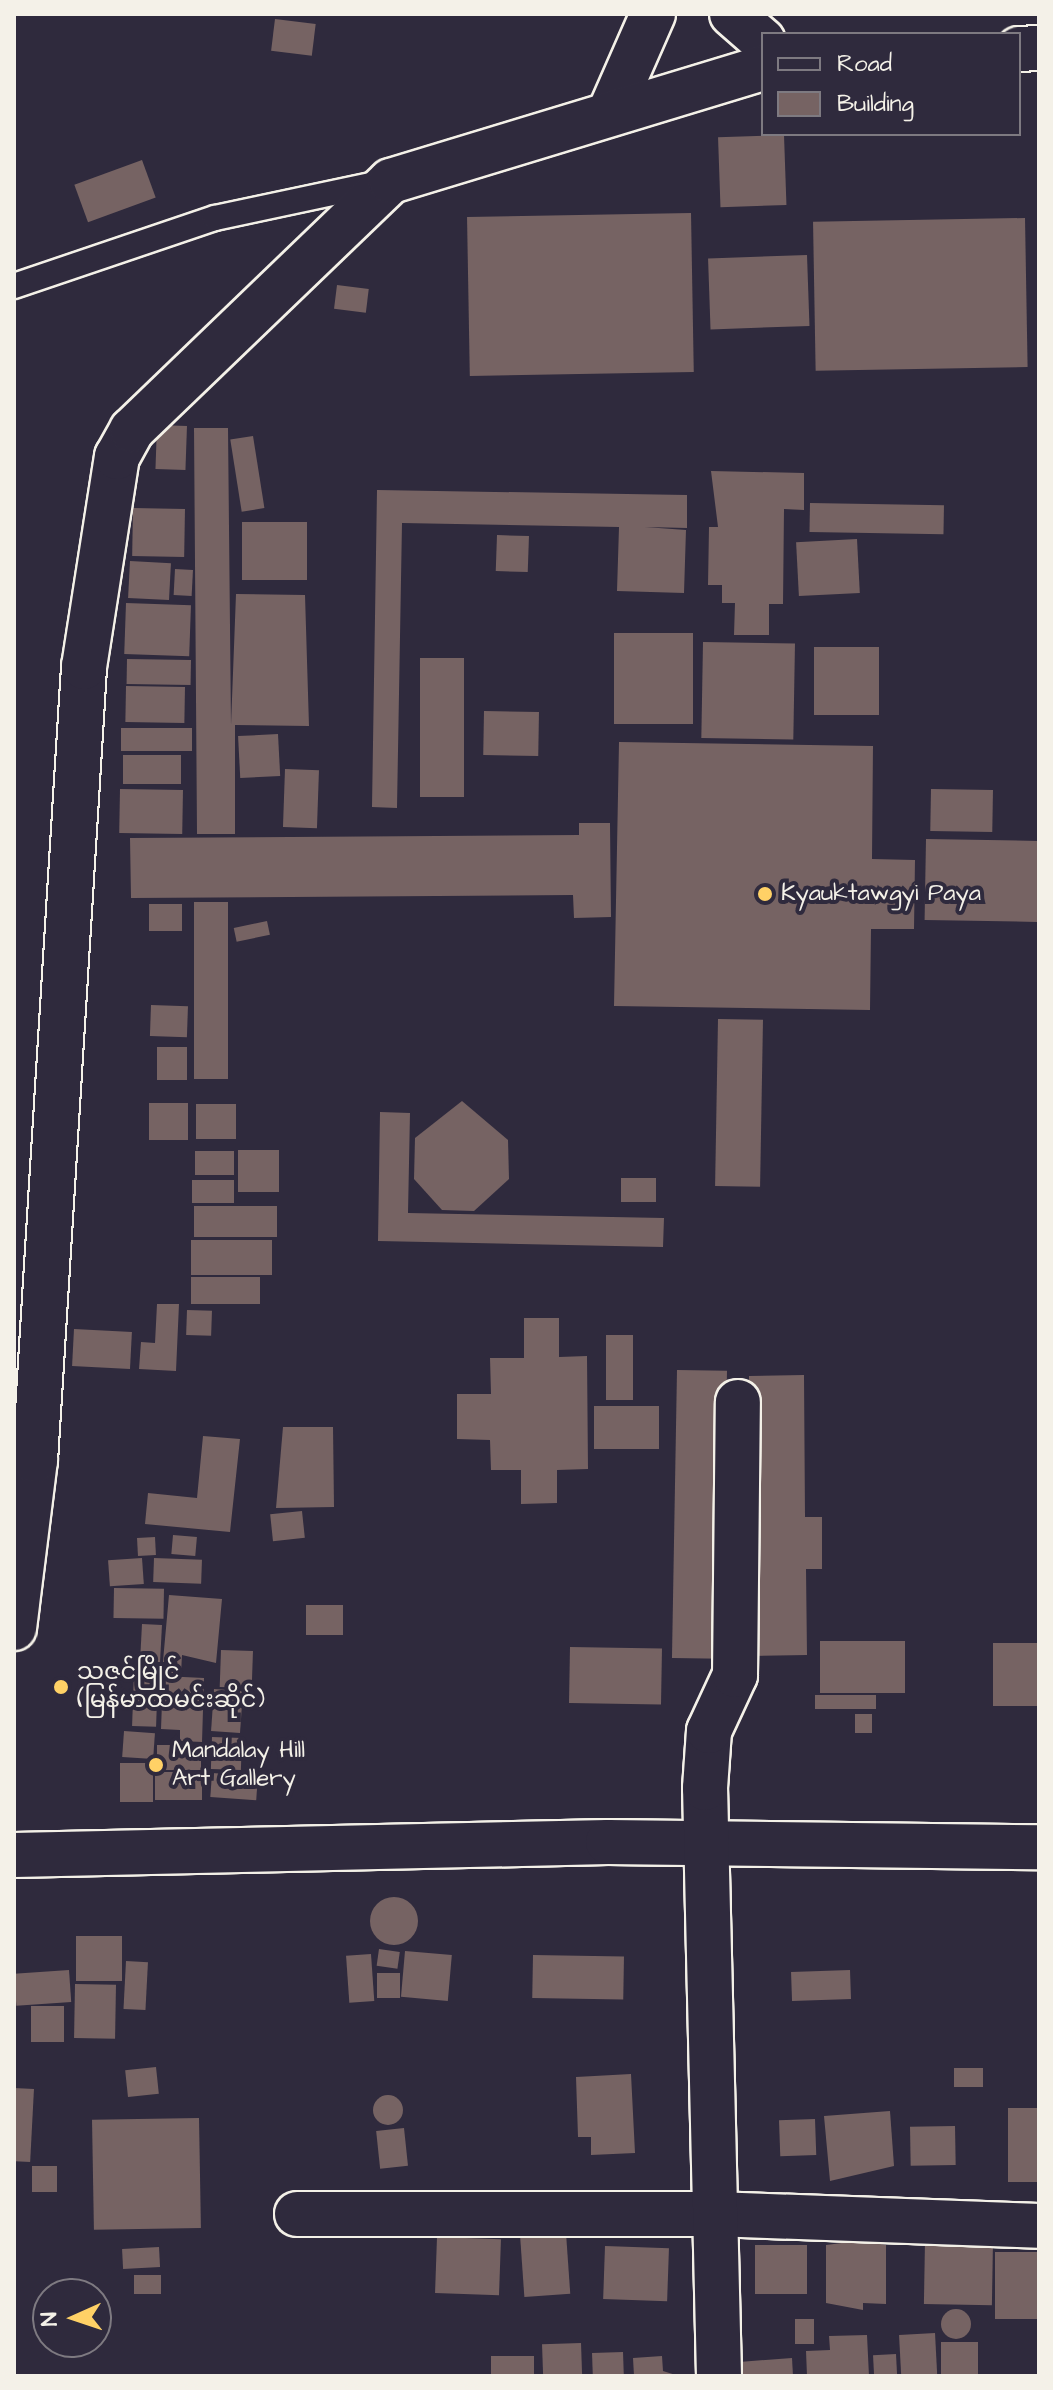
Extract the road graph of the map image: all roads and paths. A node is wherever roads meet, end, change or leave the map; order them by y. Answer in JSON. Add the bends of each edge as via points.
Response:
{"nodes":[{"id":1,"x":653,"y":14,"type":"edge"},
{"id":2,"x":732,"y":14,"type":"edge"},
{"id":3,"x":761,"y":39,"type":"edge"},
{"id":4,"x":761,"y":69,"type":"edge"},
{"id":5,"x":610,"y":112,"type":"junction"},
{"id":6,"x":391,"y":181,"type":"junction"},
{"id":7,"x":14,"y":286,"type":"edge"},
{"id":8,"x":738,"y":1402,"type":"dead end"},
{"id":9,"x":14,"y":1628,"type":"edge"},
{"id":10,"x":706,"y":1845,"type":"junction"},
{"id":11,"x":1039,"y":1847,"type":"edge"},
{"id":12,"x":14,"y":1855,"type":"edge"},
{"id":13,"x":297,"y":2214,"type":"dead end"},
{"id":14,"x":715,"y":2214,"type":"junction"},
{"id":15,"x":1039,"y":2226,"type":"edge"},
{"id":16,"x":719,"y":2376,"type":"edge"}],
"edges":[{"from":1,"to":5,"type":"street"},
{"from":2,"to":3,"type":"street"},
{"from":4,"to":5,"type":"street"},
{"from":5,"to":6,"type":"street"},
{"from":6,"to":7,"type":"lane","via":[[215,218]]},
{"from":6,"to":9,"type":"street","via":[[132,430],[107,492],[83,682],[35,1460]]},
{"from":8,"to":10,"type":"street","via":[[735,1675],[709,1731]]},
{"from":10,"to":11,"type":"street"},
{"from":10,"to":12,"type":"street"},
{"from":10,"to":14,"type":"street"},
{"from":13,"to":14,"type":"street"},
{"from":14,"to":15,"type":"street"},
{"from":14,"to":16,"type":"street"}]}
